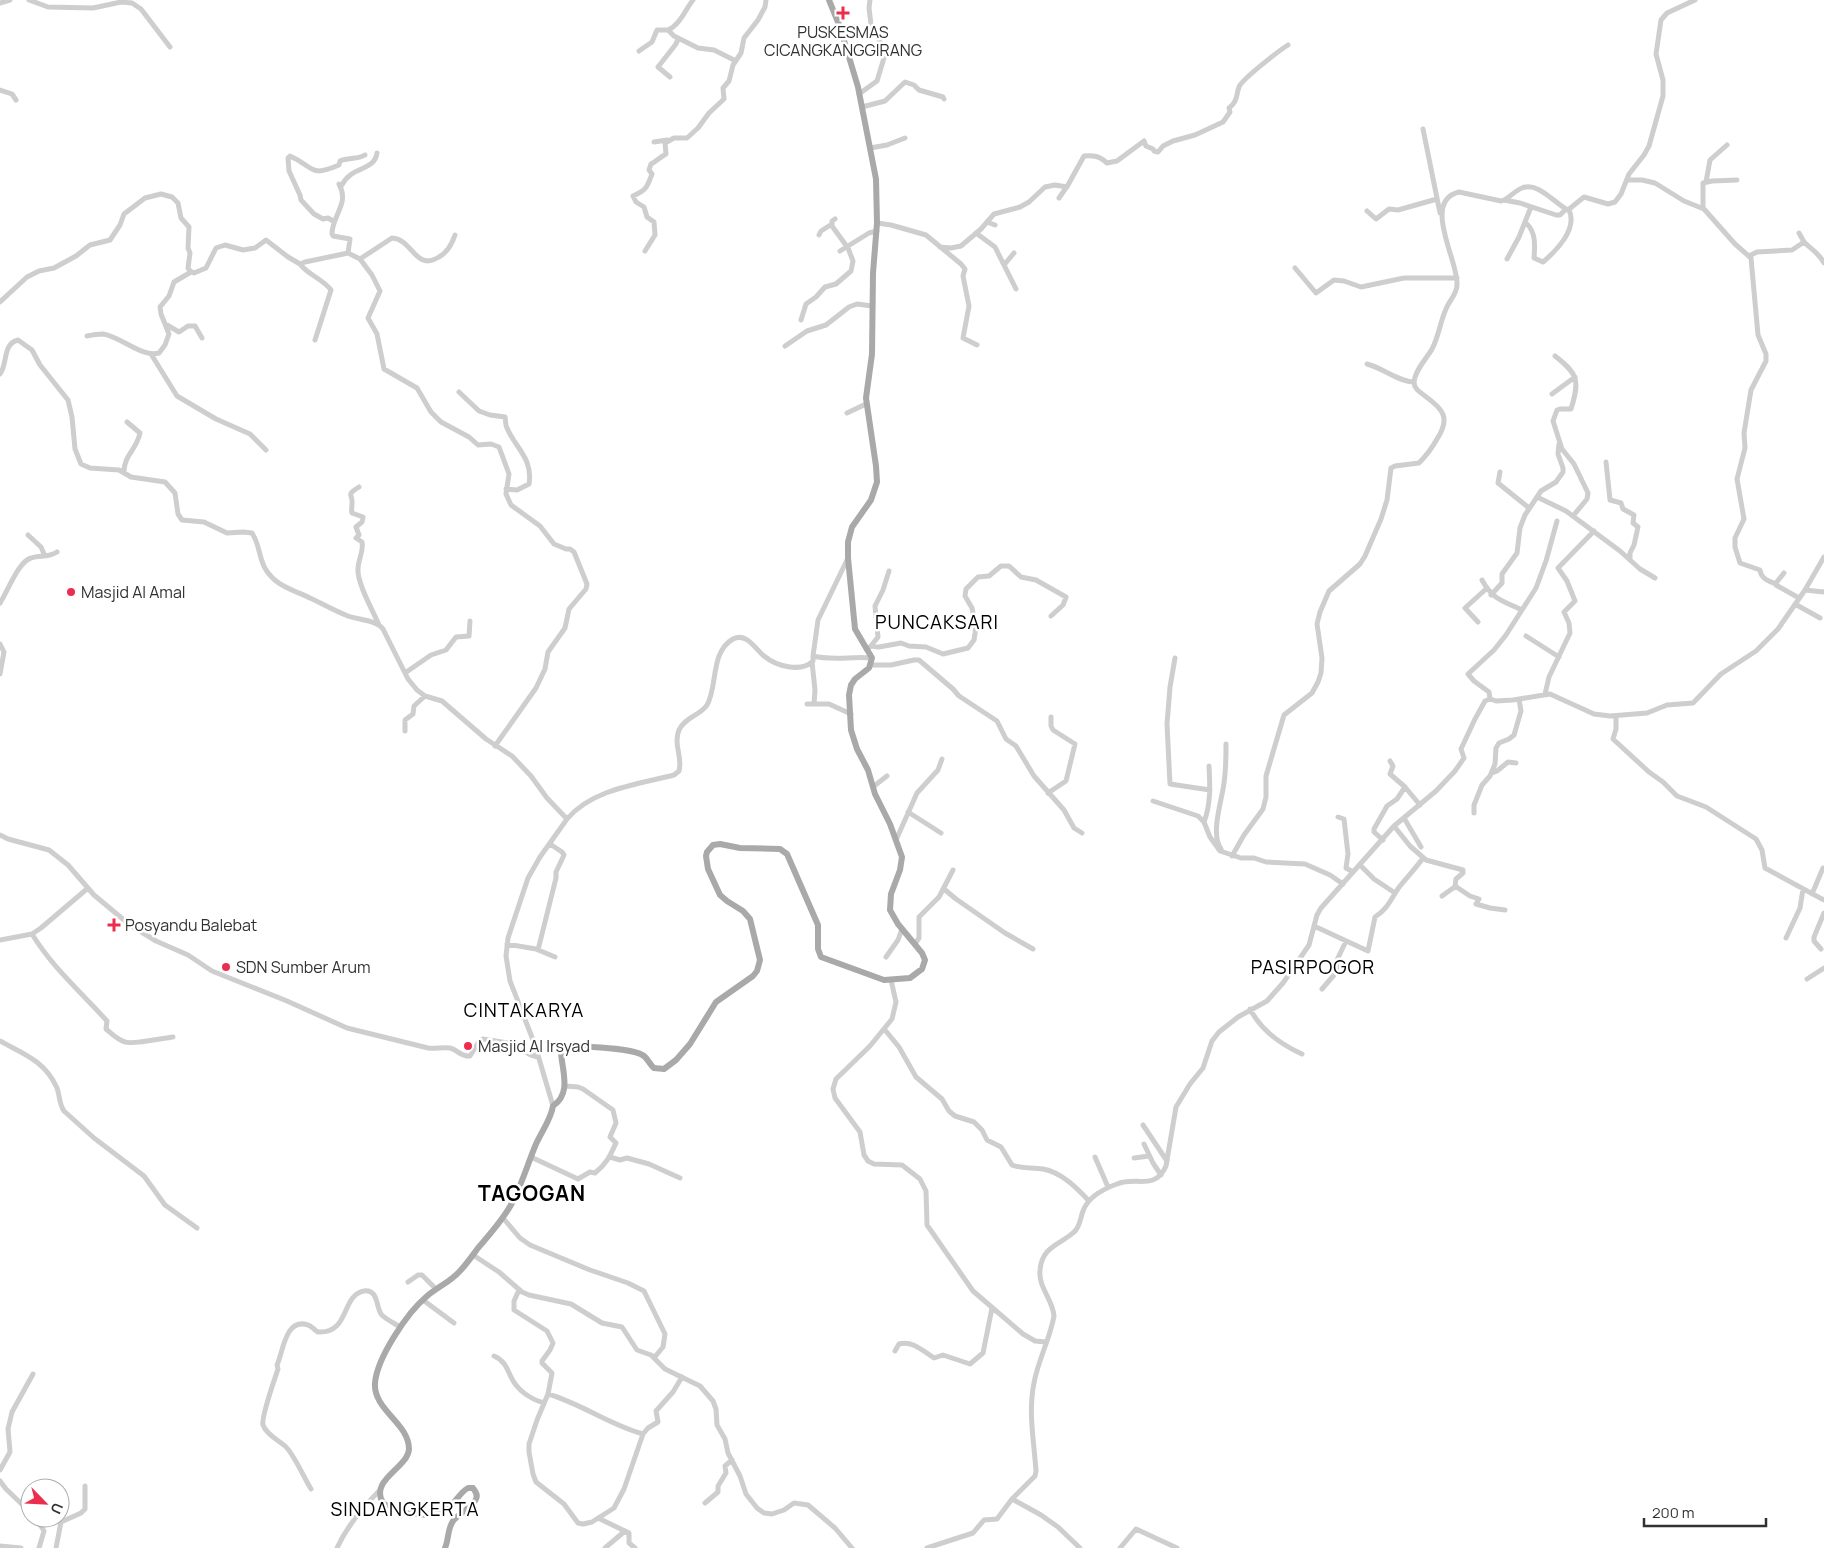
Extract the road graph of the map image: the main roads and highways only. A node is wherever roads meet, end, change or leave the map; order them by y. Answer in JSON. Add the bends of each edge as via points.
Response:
{"nodes":[{"id":1,"x":829,"y":0,"type":"edge"},
{"id":2,"x":445,"y":1548,"type":"edge"}],
"edges":[{"from":1,"to":2,"type":"main road","via":[[859,94],[876,179],[872,354],[866,404],[877,482],[871,500],[852,527],[848,542],[855,628],[859,638],[870,647],[872,662],[851,685],[853,740],[868,770],[874,794],[896,840],[902,861],[890,894],[890,910],[924,956],[922,970],[910,978],[878,979],[821,957],[818,925],[784,851],[716,844],[707,852],[708,869],[720,895],[750,919],[760,955],[757,971],[716,1002],[690,1044],[661,1070],[637,1053],[565,1046],[561,1052],[565,1086],[562,1097],[553,1106],[517,1193],[503,1218],[458,1274],[411,1312],[379,1366],[375,1390],[400,1428],[409,1450],[385,1480],[380,1498],[386,1505],[426,1515],[442,1512],[468,1488],[477,1493],[476,1499],[453,1521]]}]}
